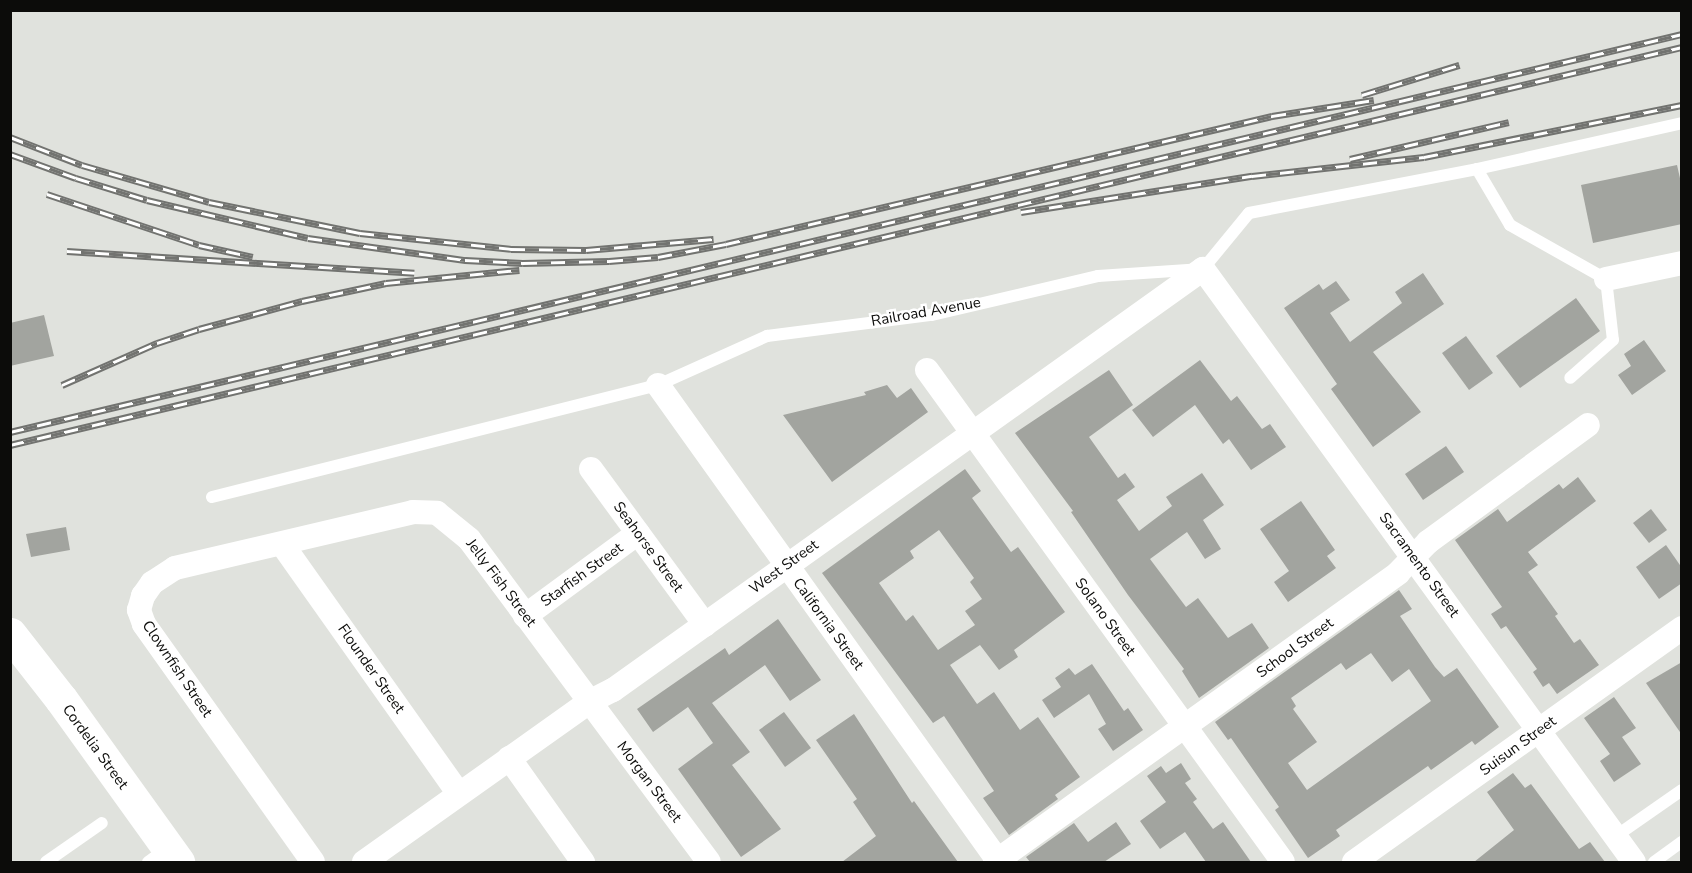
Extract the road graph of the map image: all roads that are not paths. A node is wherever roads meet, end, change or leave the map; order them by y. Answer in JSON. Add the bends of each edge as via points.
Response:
{"nodes":[{"id":1,"x":1682,"y":123,"type":"edge"},
{"id":2,"x":1477,"y":169,"type":"junction"},
{"id":3,"x":1682,"y":263,"type":"edge"},
{"id":4,"x":1203,"y":269,"type":"junction"},
{"id":5,"x":1606,"y":279,"type":"junction"},
{"id":6,"x":927,"y":370,"type":"dead end"},
{"id":7,"x":1570,"y":378,"type":"dead end"},
{"id":8,"x":658,"y":385,"type":"junction"},
{"id":9,"x":1588,"y":425,"type":"dead end"},
{"id":10,"x":973,"y":434,"type":"junction"},
{"id":11,"x":591,"y":469,"type":"dead end"},
{"id":12,"x":212,"y":497,"type":"dead end"},
{"id":13,"x":638,"y":533,"type":"junction"},
{"id":14,"x":282,"y":544,"type":"junction"},
{"id":15,"x":1413,"y":557,"type":"junction"},
{"id":16,"x":785,"y":566,"type":"junction"},
{"id":17,"x":525,"y":616,"type":"junction"},
{"id":18,"x":705,"y":625,"type":"junction"},
{"id":19,"x":1682,"y":628,"type":"edge"},
{"id":20,"x":10,"y":634,"type":"edge"},
{"id":21,"x":589,"y":702,"type":"junction"},
{"id":22,"x":1184,"y":728,"type":"junction"},
{"id":23,"x":1540,"y":730,"type":"junction"},
{"id":24,"x":508,"y":758,"type":"junction"},
{"id":25,"x":1682,"y":789,"type":"edge"},
{"id":26,"x":459,"y":794,"type":"junction"},
{"id":27,"x":102,"y":823,"type":"dead end"},
{"id":28,"x":1616,"y":836,"type":"junction"},
{"id":29,"x":1682,"y":842,"type":"edge"},
{"id":30,"x":164,"y":858,"type":"edge"},
{"id":31,"x":46,"y":862,"type":"edge"},
{"id":32,"x":313,"y":862,"type":"edge"},
{"id":33,"x":363,"y":862,"type":"edge"},
{"id":34,"x":583,"y":862,"type":"edge"},
{"id":35,"x":709,"y":862,"type":"edge"},
{"id":36,"x":997,"y":862,"type":"edge"},
{"id":37,"x":1283,"y":862,"type":"edge"},
{"id":38,"x":1354,"y":862,"type":"edge"},
{"id":39,"x":1634,"y":862,"type":"edge"},
{"id":40,"x":1654,"y":862,"type":"edge"}],
"edges":[{"from":1,"to":2,"type":"lane"},
{"from":2,"to":4,"type":"lane","via":[[1249,213]]},
{"from":2,"to":5,"type":"lane","via":[[1510,225]]},
{"from":3,"to":5,"type":"street"},
{"from":4,"to":8,"type":"lane","name":"Railroad Avenue","via":[[1098,276],[932,315],[767,336]]},
{"from":4,"to":10,"type":"street","name":"West Street"},
{"from":4,"to":15,"type":"street","name":"Sacramento Street"},
{"from":5,"to":7,"type":"lane","via":[[1612,340]]},
{"from":6,"to":10,"type":"street","name":"Solano Street"},
{"from":8,"to":12,"type":"lane","name":"Railroad Avenue"},
{"from":8,"to":16,"type":"street","name":"California Street"},
{"from":9,"to":15,"type":"street","name":"School Street"},
{"from":10,"to":16,"type":"street","name":"West Street"},
{"from":10,"to":22,"type":"street","name":"Solano Street"},
{"from":11,"to":13,"type":"street","name":"Seahorse Street"},
{"from":13,"to":17,"type":"street","name":"Starfish Street"},
{"from":13,"to":18,"type":"street","name":"Seahorse Street"},
{"from":14,"to":17,"type":"street","name":"Jelly Fish Street","via":[[413,512],[436,513],[469,539]]},
{"from":14,"to":26,"type":"street","name":"Flounder Street"},
{"from":14,"to":32,"type":"street","name":"Clownfish Street","via":[[175,568],[152,583],[142,596],[139,610],[162,651]]},
{"from":15,"to":22,"type":"street","name":"School Street","via":[[1398,573]]},
{"from":15,"to":23,"type":"street","name":"Sacramento Street"},
{"from":16,"to":18,"type":"street","name":"West Street"},
{"from":16,"to":36,"type":"street","name":"California Street"},
{"from":17,"to":21,"type":"street","name":"Jelly Fish Street"},
{"from":18,"to":21,"type":"street","name":"West Street","via":[[613,690]]},
{"from":19,"to":23,"type":"street","name":"Suisun Street"},
{"from":20,"to":30,"type":"main road","name":"Cordelia Street"},
{"from":21,"to":24,"type":"street","name":"West Street"},
{"from":21,"to":35,"type":"street","name":"Morgan Street"},
{"from":22,"to":36,"type":"street","name":"School Street"},
{"from":22,"to":37,"type":"street","name":"Solano Street"},
{"from":23,"to":28,"type":"street","name":"Sacramento Street"},
{"from":23,"to":38,"type":"street","name":"Suisun Street"},
{"from":24,"to":26,"type":"street","name":"West Street"},
{"from":24,"to":34,"type":"street"},
{"from":25,"to":28,"type":"lane"},
{"from":26,"to":33,"type":"street","name":"West Street"},
{"from":27,"to":31,"type":"lane"},
{"from":28,"to":39,"type":"street","name":"Sacramento Street"},
{"from":29,"to":40,"type":"lane"}]}
